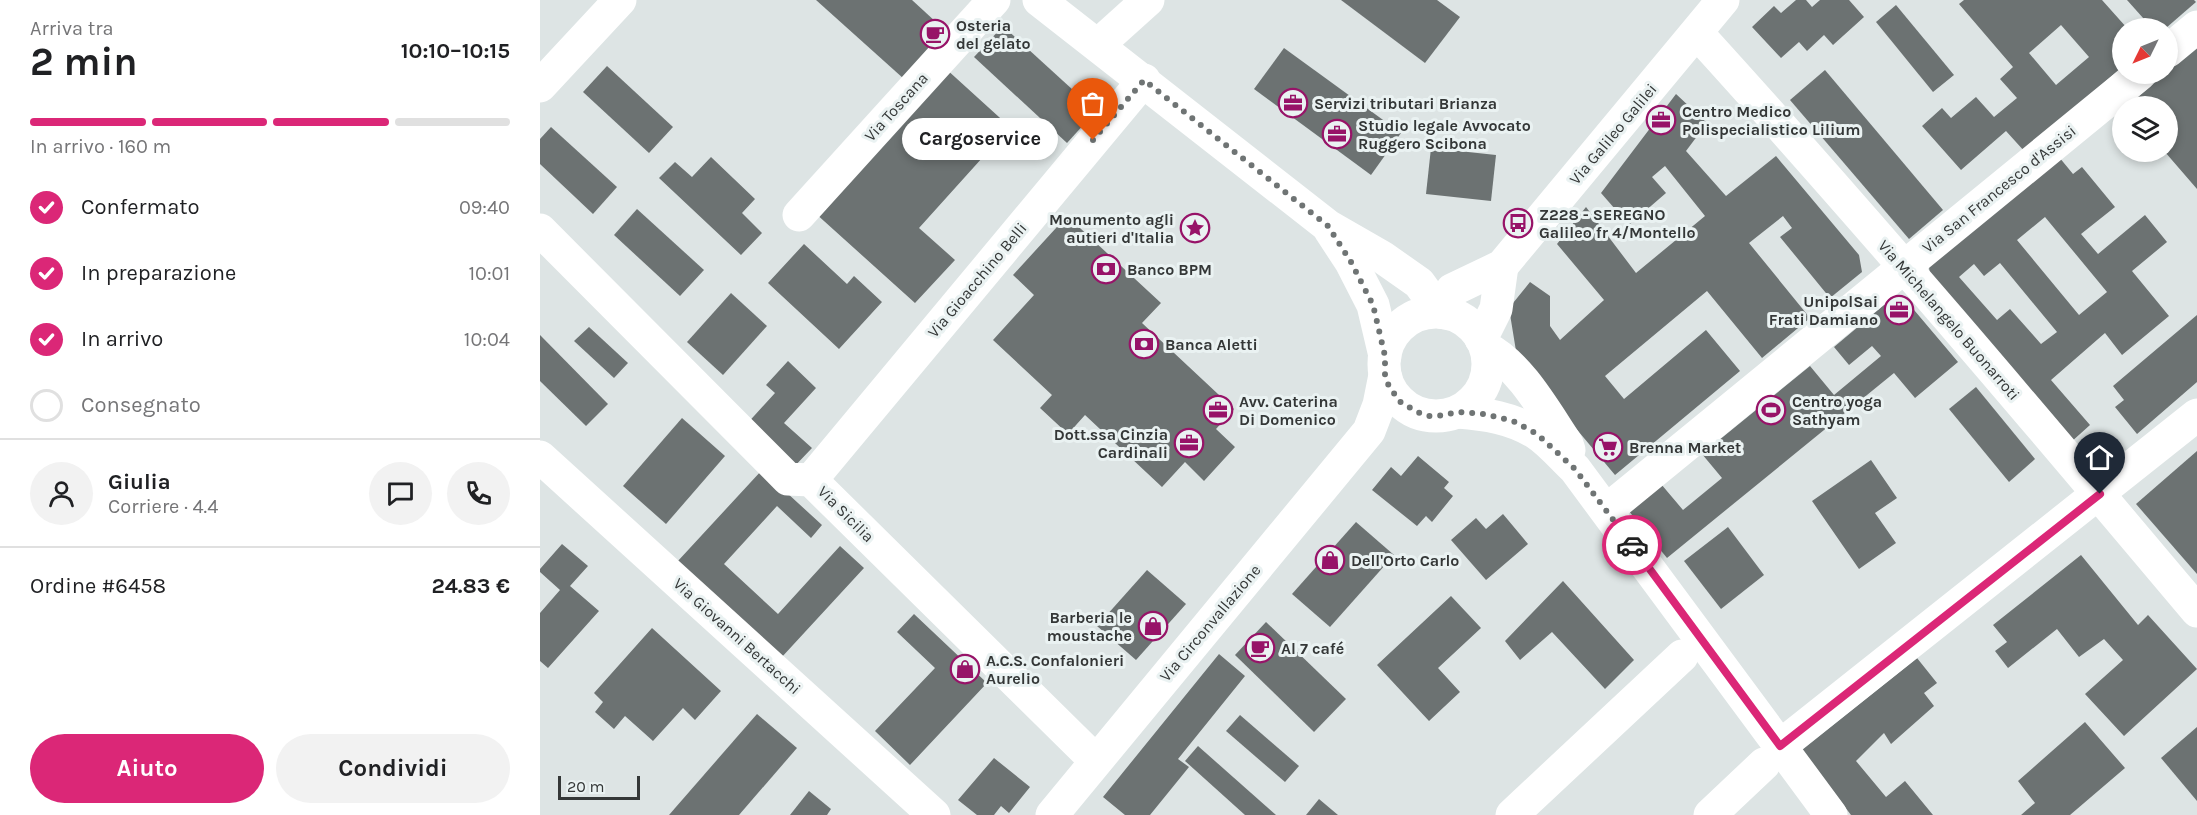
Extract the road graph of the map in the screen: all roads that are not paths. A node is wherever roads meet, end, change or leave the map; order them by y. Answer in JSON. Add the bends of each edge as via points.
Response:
{"nodes":[{"id":1,"x":620,"y":0,"type":"edge"},
{"id":2,"x":994,"y":0,"type":"edge"},
{"id":3,"x":1039,"y":0,"type":"edge"},
{"id":4,"x":1148,"y":0,"type":"edge"},
{"id":5,"x":1724,"y":0,"type":"edge"},
{"id":6,"x":2197,"y":27,"type":"edge"},
{"id":7,"x":1696,"y":33,"type":"junction"},
{"id":8,"x":2178,"y":43,"type":"edge"},
{"id":9,"x":1098,"y":45,"type":"junction"},
{"id":10,"x":1144,"y":80,"type":"junction"},
{"id":11,"x":2128,"y":84,"type":"edge"},
{"id":12,"x":540,"y":86,"type":"edge"},
{"id":13,"x":799,"y":215,"type":"dead end"},
{"id":14,"x":1328,"y":226,"type":"junction"},
{"id":15,"x":540,"y":230,"type":"edge"},
{"id":16,"x":1502,"y":266,"type":"junction"},
{"id":17,"x":1904,"y":268,"type":"junction"},
{"id":18,"x":1445,"y":305,"type":"junction"},
{"id":19,"x":1484,"y":343,"type":"junction"},
{"id":20,"x":1385,"y":365,"type":"junction"},
{"id":21,"x":1443,"y":414,"type":"junction"},
{"id":22,"x":2197,"y":415,"type":"edge"},
{"id":23,"x":1368,"y":431,"type":"junction"},
{"id":24,"x":540,"y":457,"type":"edge"},
{"id":25,"x":1575,"y":469,"type":"junction"},
{"id":26,"x":811,"y":480,"type":"junction"},
{"id":27,"x":2100,"y":494,"type":"junction"},
{"id":28,"x":1607,"y":510,"type":"junction"},
{"id":29,"x":2197,"y":611,"type":"edge"},
{"id":30,"x":1682,"y":657,"type":"dead end"},
{"id":31,"x":1772,"y":755,"type":"junction"},
{"id":32,"x":1096,"y":761,"type":"junction"},
{"id":33,"x":934,"y":815,"type":"edge"},
{"id":34,"x":1052,"y":815,"type":"edge"},
{"id":35,"x":1512,"y":815,"type":"edge"},
{"id":36,"x":1710,"y":815,"type":"edge"},
{"id":37,"x":1831,"y":815,"type":"edge"}],
"edges":[{"from":1,"to":12,"type":"street"},
{"from":2,"to":13,"type":"street","name":"Via Toscana"},
{"from":3,"to":9,"type":"street"},
{"from":4,"to":9,"type":"street"},
{"from":5,"to":7,"type":"street","name":"Via Galileo Galilei"},
{"from":6,"to":8,"type":"street"},
{"from":7,"to":16,"type":"street","name":"Via Galileo Galilei"},
{"from":7,"to":17,"type":"street","name":"Via Michelangelo Buonarroti"},
{"from":9,"to":10,"type":"street"},
{"from":10,"to":14,"type":"street"},
{"from":10,"to":26,"type":"street","name":"Via Gioacchino Belli"},
{"from":11,"to":17,"type":"street","name":"Via San Francesco d'Assisi"},
{"from":14,"to":18,"type":"street","via":[[1382,257]]},
{"from":14,"to":20,"type":"street","via":[[1373,305]]},
{"from":15,"to":26,"type":"street","name":"Via Sicilia","via":[[788,478]]},
{"from":16,"to":18,"type":"street","name":"Via Galileo Galilei"},
{"from":16,"to":19,"type":"street","via":[[1496,309]]},
{"from":17,"to":27,"type":"street","name":"Via Michelangelo Buonarroti"},
{"from":17,"to":28,"type":"street","name":"Via San Francesco d'Assisi"},
{"from":18,"to":19,"type":"street","via":[[1470,324]]},
{"from":18,"to":20,"type":"street","via":[[1398,328],[1390,338]]},
{"from":19,"to":21,"type":"street","via":[[1488,369],[1484,386],[1473,401]]},
{"from":19,"to":25,"type":"street","via":[[1501,356],[1538,400],[1567,444]]},
{"from":20,"to":21,"type":"street","via":[[1388,384],[1399,401],[1417,412]]},
{"from":20,"to":23,"type":"street","name":"Via Circonvallazione","via":[[1379,405]]},
{"from":21,"to":23,"type":"street","name":"Via Circonvallazione","via":[[1398,419]]},
{"from":21,"to":25,"type":"street","via":[[1484,414],[1513,421],[1537,434]]},
{"from":22,"to":27,"type":"street"},
{"from":23,"to":32,"type":"street","name":"Via Circonvallazione"},
{"from":24,"to":33,"type":"street","name":"Via Giovanni Bertacchi"},
{"from":25,"to":28,"type":"street"},
{"from":26,"to":32,"type":"street","name":"Via Sicilia"},
{"from":27,"to":29,"type":"street","name":"Via Michelangelo Buonarroti"},
{"from":27,"to":31,"type":"street"},
{"from":28,"to":31,"type":"street"},
{"from":30,"to":35,"type":"street"},
{"from":31,"to":36,"type":"street"},
{"from":31,"to":37,"type":"street"},
{"from":32,"to":34,"type":"street","name":"Via Circonvallazione"}]}
